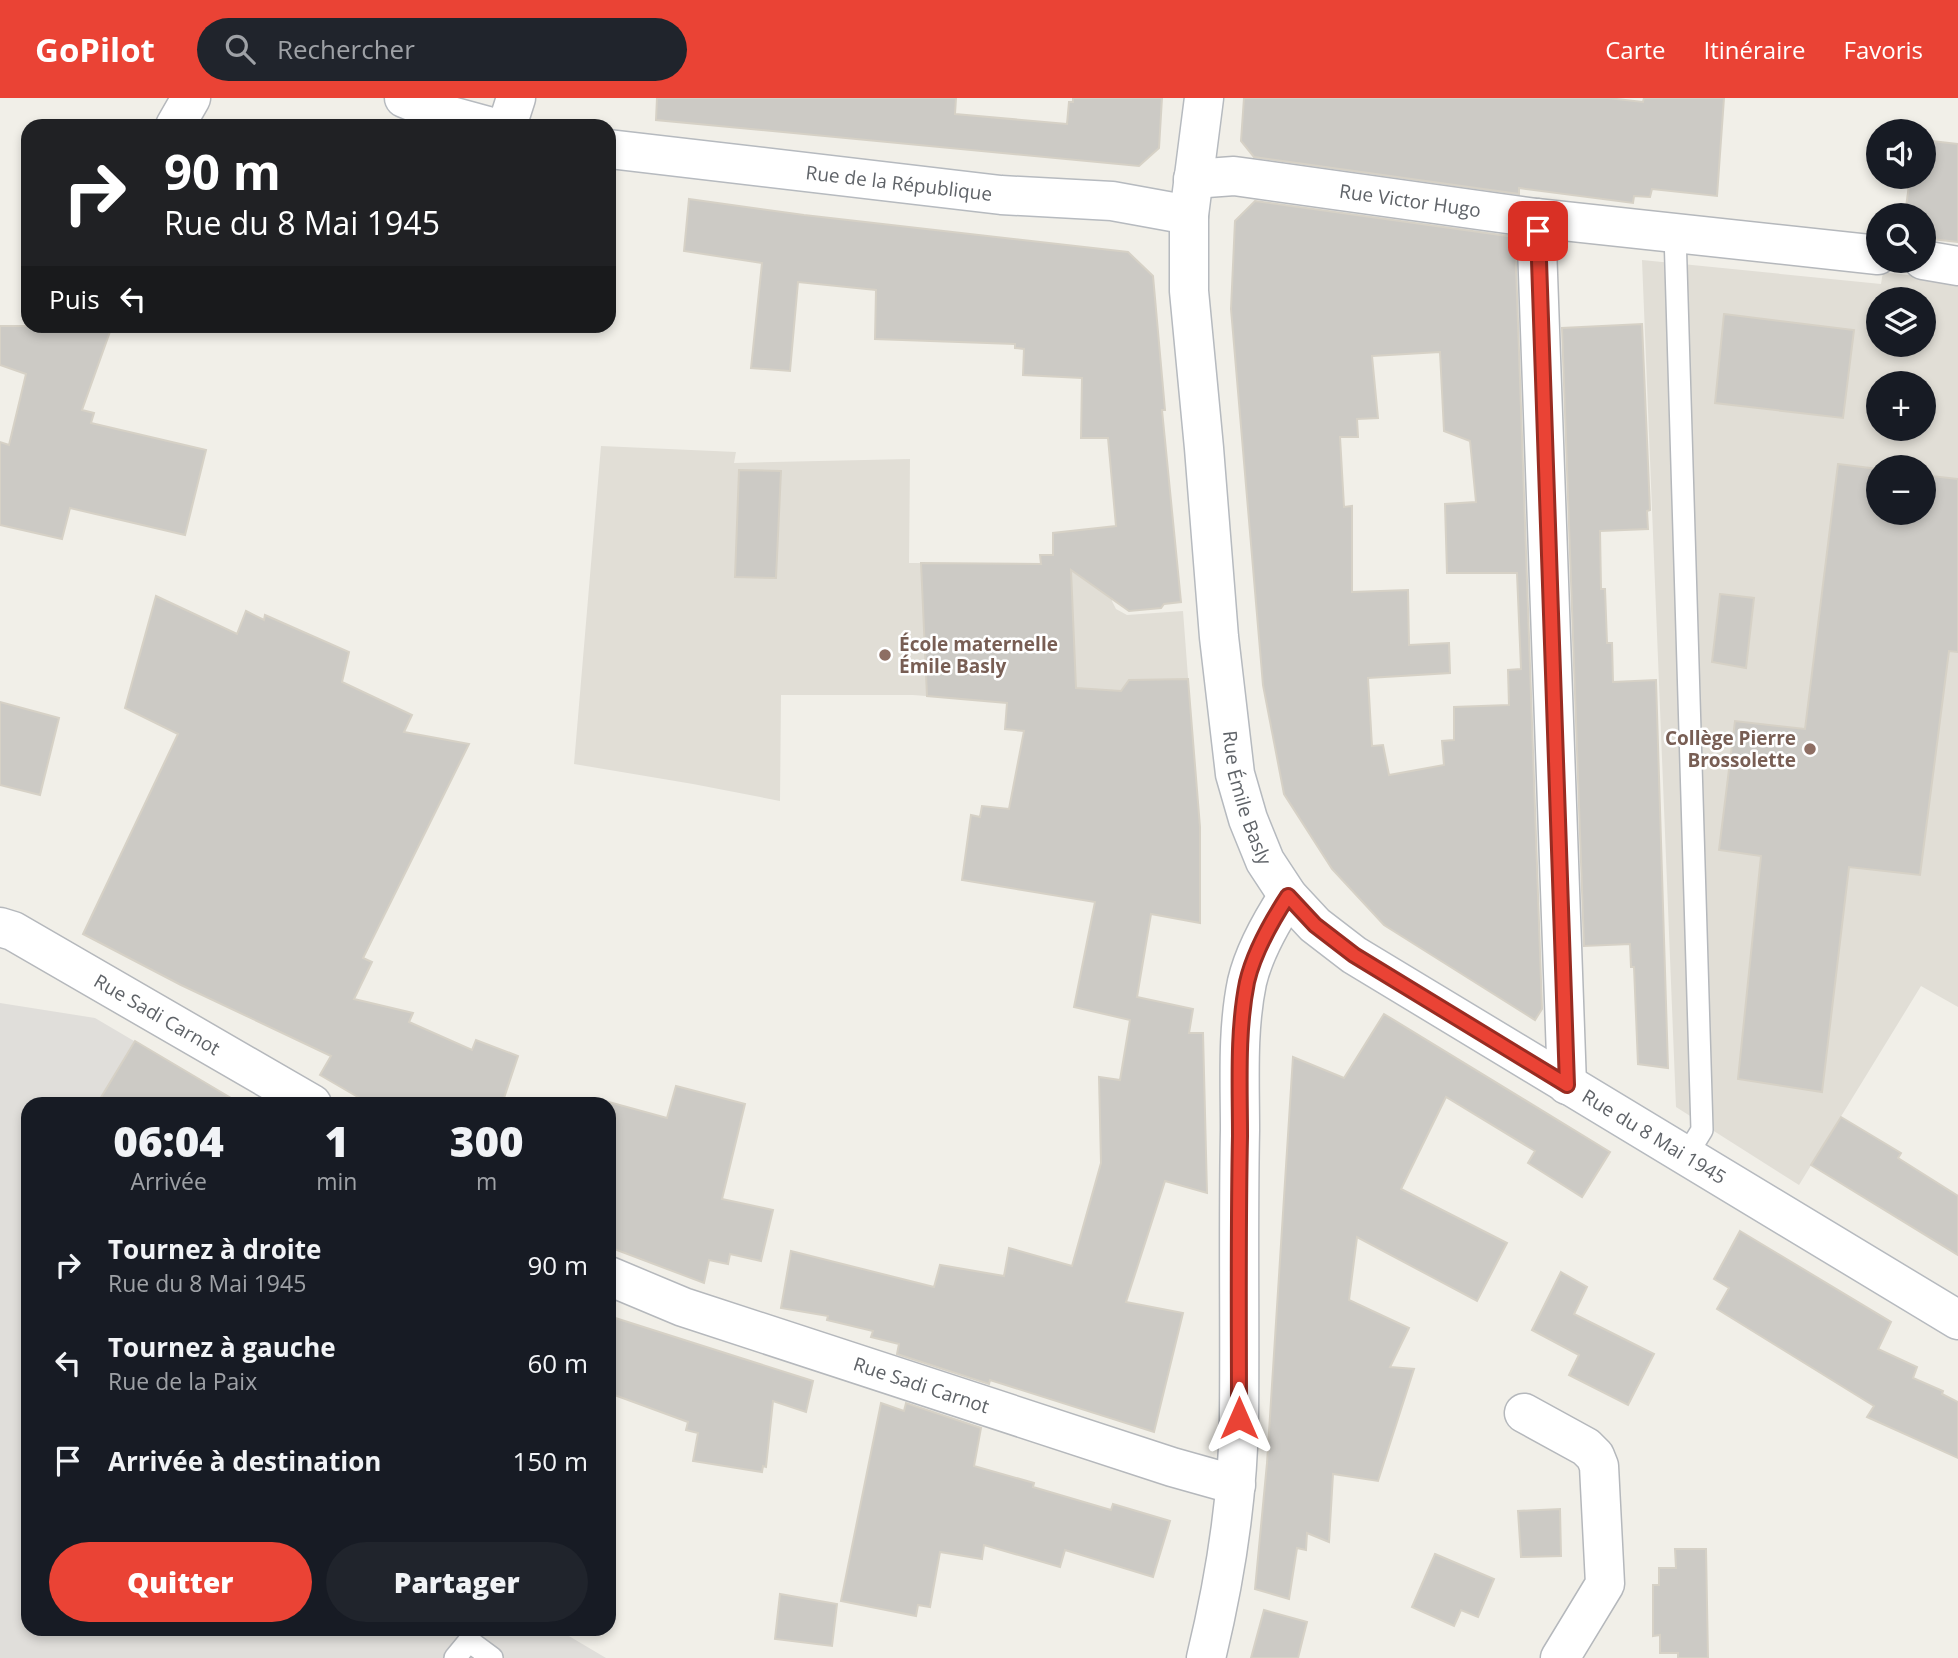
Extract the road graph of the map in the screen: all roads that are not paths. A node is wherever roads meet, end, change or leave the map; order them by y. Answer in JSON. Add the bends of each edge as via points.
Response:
{"nodes":[{"id":1,"x":191,"y":98,"type":"edge"},
{"id":2,"x":404,"y":98,"type":"edge"},
{"id":3,"x":516,"y":98,"type":"edge"},
{"id":4,"x":1204,"y":98,"type":"edge"},
{"id":5,"x":179,"y":119,"type":"edge"},
{"id":6,"x":462,"y":119,"type":"edge"},
{"id":7,"x":510,"y":119,"type":"edge"},
{"id":8,"x":616,"y":150,"type":"edge"},
{"id":9,"x":1191,"y":197,"type":"junction"},
{"id":10,"x":1536,"y":218,"type":"junction"},
{"id":11,"x":1675,"y":233,"type":"junction"},
{"id":12,"x":1866,"y":254,"type":"edge"},
{"id":13,"x":1936,"y":262,"type":"edge"},
{"id":14,"x":1958,"y":266,"type":"edge"},
{"id":15,"x":1288,"y":896,"type":"junction"},
{"id":16,"x":0,"y":927,"type":"edge"},
{"id":17,"x":1567,"y":1085,"type":"junction"},
{"id":18,"x":300,"y":1097,"type":"edge"},
{"id":19,"x":1686,"y":1156,"type":"junction"},
{"id":20,"x":616,"y":1279,"type":"edge"},
{"id":21,"x":1958,"y":1320,"type":"edge"},
{"id":22,"x":1524,"y":1413,"type":"dead end"},
{"id":23,"x":1236,"y":1485,"type":"junction"},
{"id":24,"x":455,"y":1658,"type":"edge"},
{"id":25,"x":492,"y":1658,"type":"edge"},
{"id":26,"x":1206,"y":1658,"type":"edge"},
{"id":27,"x":1560,"y":1658,"type":"edge"}],
"edges":[{"from":1,"to":5,"type":"street"},
{"from":2,"to":6,"type":"street"},
{"from":3,"to":7,"type":"street"},
{"from":4,"to":9,"type":"street","name":"Rue Émile Basly"},
{"from":8,"to":9,"type":"street","name":"Rue de la République","via":[[1001,195],[1112,201]]},
{"from":9,"to":10,"type":"street","name":"Rue Victor Hugo","via":[[1234,176]]},
{"from":9,"to":15,"type":"street","name":"Rue Émile Basly","via":[[1189,291],[1235,774],[1265,861]]},
{"from":10,"to":11,"type":"street","name":"Rue Victor Hugo"},
{"from":10,"to":17,"type":"street"},
{"from":11,"to":12,"type":"street","name":"Rue Victor Hugo"},
{"from":11,"to":19,"type":"lane","via":[[1702,1130]]},
{"from":13,"to":14,"type":"street"},
{"from":15,"to":17,"type":"street","name":"Rue du 8 Mai 1945","via":[[1315,925],[1354,955]]},
{"from":15,"to":23,"type":"street","via":[[1255,958],[1247,981],[1241,1031]]},
{"from":16,"to":18,"type":"street","name":"Rue Sadi Carnot"},
{"from":17,"to":19,"type":"street","name":"Rue du 8 Mai 1945"},
{"from":19,"to":21,"type":"street","name":"Rue du 8 Mai 1945"},
{"from":20,"to":23,"type":"street","name":"Rue Sadi Carnot","via":[[683,1307]]},
{"from":22,"to":27,"type":"street","via":[[1586,1447],[1599,1466],[1605,1584]]},
{"from":23,"to":26,"type":"street"},
{"from":24,"to":25,"type":"lane","via":[[470,1641]]}]}
